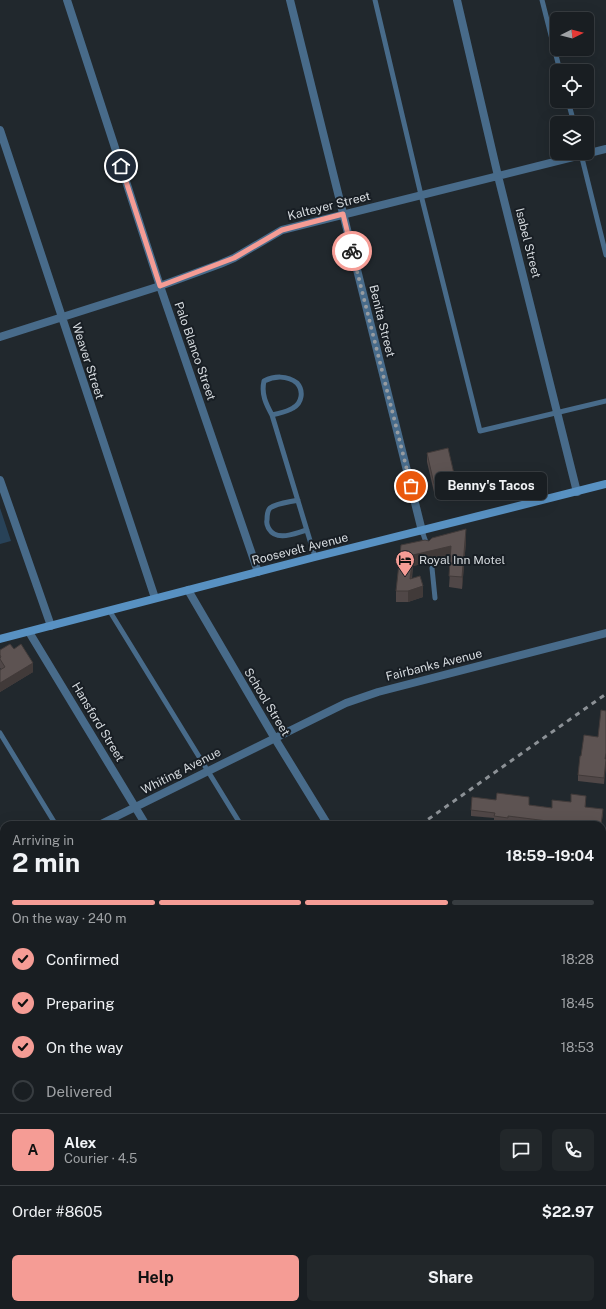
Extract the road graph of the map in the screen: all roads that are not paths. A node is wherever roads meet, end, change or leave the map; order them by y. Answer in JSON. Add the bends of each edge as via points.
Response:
{"nodes":[{"id":1,"x":67,"y":0,"type":"edge"},
{"id":2,"x":290,"y":0,"type":"edge"},
{"id":3,"x":375,"y":0,"type":"edge"},
{"id":4,"x":458,"y":0,"type":"edge"},
{"id":5,"x":542,"y":0,"type":"edge"},
{"id":6,"x":558,"y":64,"type":"edge"},
{"id":7,"x":0,"y":130,"type":"edge"},
{"id":8,"x":606,"y":149,"type":"edge"},
{"id":9,"x":594,"y":151,"type":"edge"},
{"id":10,"x":558,"y":160,"type":"edge"},
{"id":11,"x":582,"y":160,"type":"edge"},
{"id":12,"x":498,"y":176,"type":"junction"},
{"id":13,"x":421,"y":195,"type":"junction"},
{"id":14,"x":343,"y":214,"type":"junction"},
{"id":15,"x":606,"y":256,"type":"edge"},
{"id":16,"x":160,"y":286,"type":"junction"},
{"id":17,"x":62,"y":318,"type":"junction"},
{"id":18,"x":0,"y":337,"type":"edge"},
{"id":19,"x":606,"y":401,"type":"edge"},
{"id":20,"x":557,"y":412,"type":"junction"},
{"id":21,"x":272,"y":415,"type":"junction"},
{"id":22,"x":0,"y":480,"type":"edge"},
{"id":23,"x":606,"y":484,"type":"edge"},
{"id":24,"x":578,"y":492,"type":"junction"},
{"id":25,"x":298,"y":500,"type":"junction"},
{"id":26,"x":307,"y":530,"type":"junction"},
{"id":27,"x":422,"y":531,"type":"junction"},
{"id":28,"x":428,"y":549,"type":"edge"},
{"id":29,"x":315,"y":557,"type":"junction"},
{"id":30,"x":432,"y":568,"type":"dead end"},
{"id":31,"x":258,"y":572,"type":"junction"},
{"id":32,"x":188,"y":590,"type":"junction"},
{"id":33,"x":155,"y":598,"type":"junction"},
{"id":34,"x":435,"y":598,"type":"dead end"},
{"id":35,"x":109,"y":610,"type":"junction"},
{"id":36,"x":51,"y":626,"type":"junction"},
{"id":37,"x":29,"y":632,"type":"junction"},
{"id":38,"x":606,"y":633,"type":"edge"},
{"id":39,"x":0,"y":639,"type":"edge"},
{"id":40,"x":0,"y":733,"type":"edge"},
{"id":41,"x":274,"y":737,"type":"junction"},
{"id":42,"x":207,"y":771,"type":"junction"},
{"id":43,"x":135,"y":807,"type":"junction"},
{"id":44,"x":54,"y":821,"type":"edge"},
{"id":45,"x":107,"y":821,"type":"edge"},
{"id":46,"x":144,"y":821,"type":"edge"},
{"id":47,"x":238,"y":821,"type":"edge"},
{"id":48,"x":326,"y":821,"type":"edge"}],
"edges":[{"from":1,"to":16,"type":"street","name":"Palo Blanco Street"},
{"from":2,"to":14,"type":"street","name":"Benita Street"},
{"from":3,"to":13,"type":"lane"},
{"from":4,"to":12,"type":"street","name":"Isabel Street"},
{"from":5,"to":6,"type":"lane"},
{"from":7,"to":17,"type":"street","name":"Weaver Street"},
{"from":8,"to":9,"type":"street","name":"Kalteyer Street"},
{"from":10,"to":12,"type":"street","name":"Kalteyer Street"},
{"from":11,"to":15,"type":"lane"},
{"from":12,"to":13,"type":"street","name":"Kalteyer Street"},
{"from":12,"to":20,"type":"street","name":"Isabel Street"},
{"from":13,"to":14,"type":"street","name":"Kalteyer Street"},
{"from":13,"to":20,"type":"lane","via":[[480,431]]},
{"from":14,"to":16,"type":"street","name":"Kalteyer Street","via":[[282,230],[234,258]]},
{"from":14,"to":27,"type":"street","name":"Benita Street"},
{"from":16,"to":17,"type":"street","name":"Kalteyer Street"},
{"from":16,"to":31,"type":"street","name":"Palo Blanco Street"},
{"from":17,"to":18,"type":"street","name":"Kalteyer Street"},
{"from":17,"to":33,"type":"street","name":"Weaver Street"},
{"from":19,"to":20,"type":"lane"},
{"from":20,"to":24,"type":"street","name":"Isabel Street"},
{"from":21,"to":21,"type":"lane","via":[[263,396],[264,381],[280,377],[297,384],[300,389],[300,402],[294,408]]},
{"from":21,"to":25,"type":"lane"},
{"from":22,"to":36,"type":"street"},
{"from":23,"to":24,"type":"main road","name":"Roosevelt Avenue"},
{"from":24,"to":27,"type":"main road","name":"Roosevelt Avenue"},
{"from":25,"to":26,"type":"lane"},
{"from":25,"to":26,"type":"lane","via":[[269,509],[266,524],[277,536]]},
{"from":26,"to":29,"type":"lane"},
{"from":27,"to":28,"type":"lane"},
{"from":27,"to":29,"type":"main road","name":"Roosevelt Avenue"},
{"from":29,"to":31,"type":"main road","name":"Roosevelt Avenue"},
{"from":30,"to":34,"type":"lane"},
{"from":31,"to":32,"type":"main road","name":"Roosevelt Avenue"},
{"from":32,"to":33,"type":"main road","name":"Roosevelt Avenue"},
{"from":32,"to":41,"type":"street","name":"School Street"},
{"from":33,"to":35,"type":"main road","name":"Roosevelt Avenue"},
{"from":35,"to":36,"type":"main road","name":"Roosevelt Avenue"},
{"from":35,"to":42,"type":"lane"},
{"from":36,"to":37,"type":"main road","name":"Roosevelt Avenue"},
{"from":37,"to":39,"type":"main road","name":"Roosevelt Avenue"},
{"from":37,"to":43,"type":"street","name":"Hansford Street"},
{"from":38,"to":41,"type":"street","name":"Fairbanks Avenue","via":[[378,692],[346,703]]},
{"from":40,"to":44,"type":"lane"},
{"from":41,"to":42,"type":"street","name":"Whiting Avenue"},
{"from":41,"to":48,"type":"street","name":"School Street"},
{"from":42,"to":43,"type":"street","name":"Whiting Avenue"},
{"from":42,"to":47,"type":"lane"},
{"from":43,"to":45,"type":"street","name":"Whiting Avenue"},
{"from":43,"to":46,"type":"street","name":"Hansford Street"}]}
